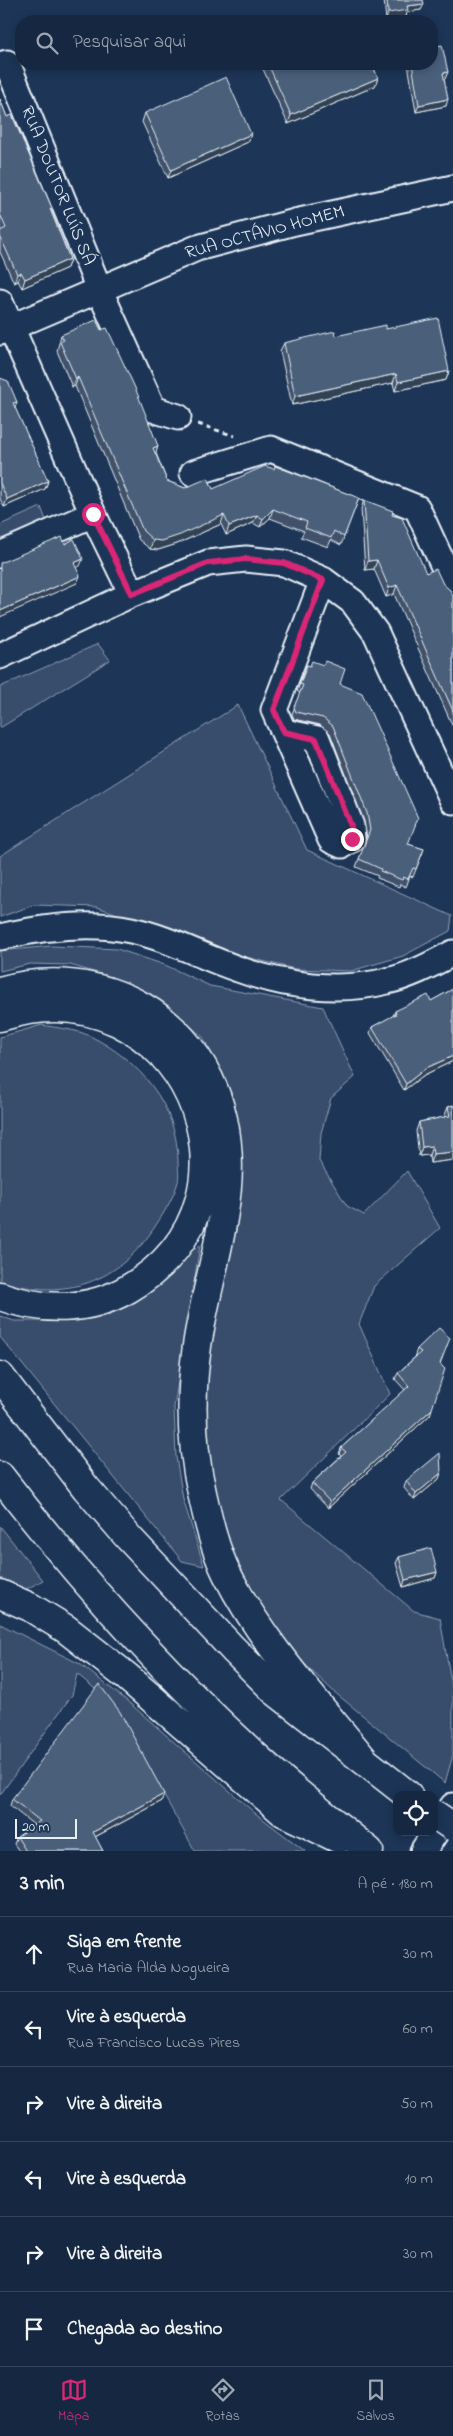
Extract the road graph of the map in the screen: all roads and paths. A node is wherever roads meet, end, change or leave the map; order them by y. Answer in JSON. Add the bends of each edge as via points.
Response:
{"nodes":[{"id":1,"x":4,"y":64,"type":"edge"},
{"id":2,"x":453,"y":188,"type":"edge"},
{"id":3,"x":99,"y":289,"type":"junction"},
{"id":4,"x":0,"y":302,"type":"edge"},
{"id":5,"x":6,"y":329,"type":"edge"},
{"id":6,"x":178,"y":417,"type":"joint"},
{"id":7,"x":270,"y":448,"type":"junction"},
{"id":8,"x":193,"y":473,"type":"dead end"},
{"id":9,"x":93,"y":514,"type":"junction"},
{"id":10,"x":0,"y":555,"type":"edge"},
{"id":11,"x":323,"y":580,"type":"junction"},
{"id":12,"x":453,"y":586,"type":"edge"},
{"id":13,"x":132,"y":594,"type":"junction"},
{"id":14,"x":0,"y":656,"type":"edge"},
{"id":15,"x":284,"y":732,"type":"dead end"},
{"id":16,"x":453,"y":801,"type":"edge"},
{"id":17,"x":0,"y":937,"type":"edge"},
{"id":18,"x":453,"y":952,"type":"edge"},
{"id":19,"x":0,"y":991,"type":"edge"},
{"id":20,"x":0,"y":1017,"type":"edge"},
{"id":21,"x":0,"y":1296,"type":"edge"},
{"id":22,"x":0,"y":1376,"type":"edge"},
{"id":23,"x":0,"y":1476,"type":"edge"},
{"id":24,"x":0,"y":1594,"type":"edge"},
{"id":25,"x":365,"y":1762,"type":"junction"},
{"id":26,"x":403,"y":1791,"type":"edge"},
{"id":27,"x":453,"y":1806,"type":"edge"},
{"id":28,"x":438,"y":1817,"type":"edge"},
{"id":29,"x":453,"y":1827,"type":"edge"},
{"id":30,"x":363,"y":1851,"type":"edge"},
{"id":31,"x":369,"y":1851,"type":"edge"},
{"id":32,"x":423,"y":1851,"type":"edge"}],
"edges":[{"from":1,"to":3,"type":"street","name":"RUA DOUTOR LUÍS SÁ"},
{"from":2,"to":3,"type":"street","name":"RUA OCTÁVIO HOMEM","via":[[295,222],[197,248]]},
{"from":3,"to":5,"type":"street","name":"RUA OCTÁVIO HOMEM"},
{"from":3,"to":6,"type":"street","name":"RUA DOUTOR LUÍS SÁ","via":[[153,409]]},
{"from":4,"to":5,"type":"street"},
{"from":5,"to":9,"type":"street"},
{"from":6,"to":7,"type":"path"},
{"from":7,"to":8,"type":"street"},
{"from":7,"to":12,"type":"street","via":[[418,508]]},
{"from":9,"to":10,"type":"street"},
{"from":9,"to":13,"type":"street"},
{"from":11,"to":13,"type":"street","via":[[284,563],[246,559],[208,563]]},
{"from":11,"to":15,"type":"street","via":[[274,710]]},
{"from":11,"to":16,"type":"street","via":[[353,602],[376,633]]},
{"from":13,"to":14,"type":"street"},
{"from":17,"to":18,"type":"street","via":[[63,926],[130,930],[164,939],[269,979],[335,987],[388,981],[426,967]]},
{"from":19,"to":25,"type":"highway","via":[[43,983],[72,984],[128,999],[170,1026],[203,1067],[215,1091],[224,1122],[229,1166],[222,1227],[199,1337],[193,1384],[195,1455],[202,1494],[226,1572],[254,1622]]},
{"from":20,"to":21,"type":"highway","via":[[24,1009],[54,1007],[83,1010],[114,1019],[139,1033],[162,1052],[189,1090],[202,1135],[204,1161],[202,1186],[184,1236],[157,1268],[137,1284],[108,1298],[62,1308],[37,1306]]},
{"from":22,"to":25,"type":"highway","via":[[86,1488],[233,1649],[276,1690]]},
{"from":23,"to":31,"type":"highway","via":[[80,1575],[198,1702],[251,1753]]},
{"from":24,"to":30,"type":"highway","via":[[30,1607],[73,1634],[283,1812]]},
{"from":25,"to":26,"type":"highway"},
{"from":27,"to":32,"type":"street"},
{"from":28,"to":29,"type":"highway","bridge":true}]}
